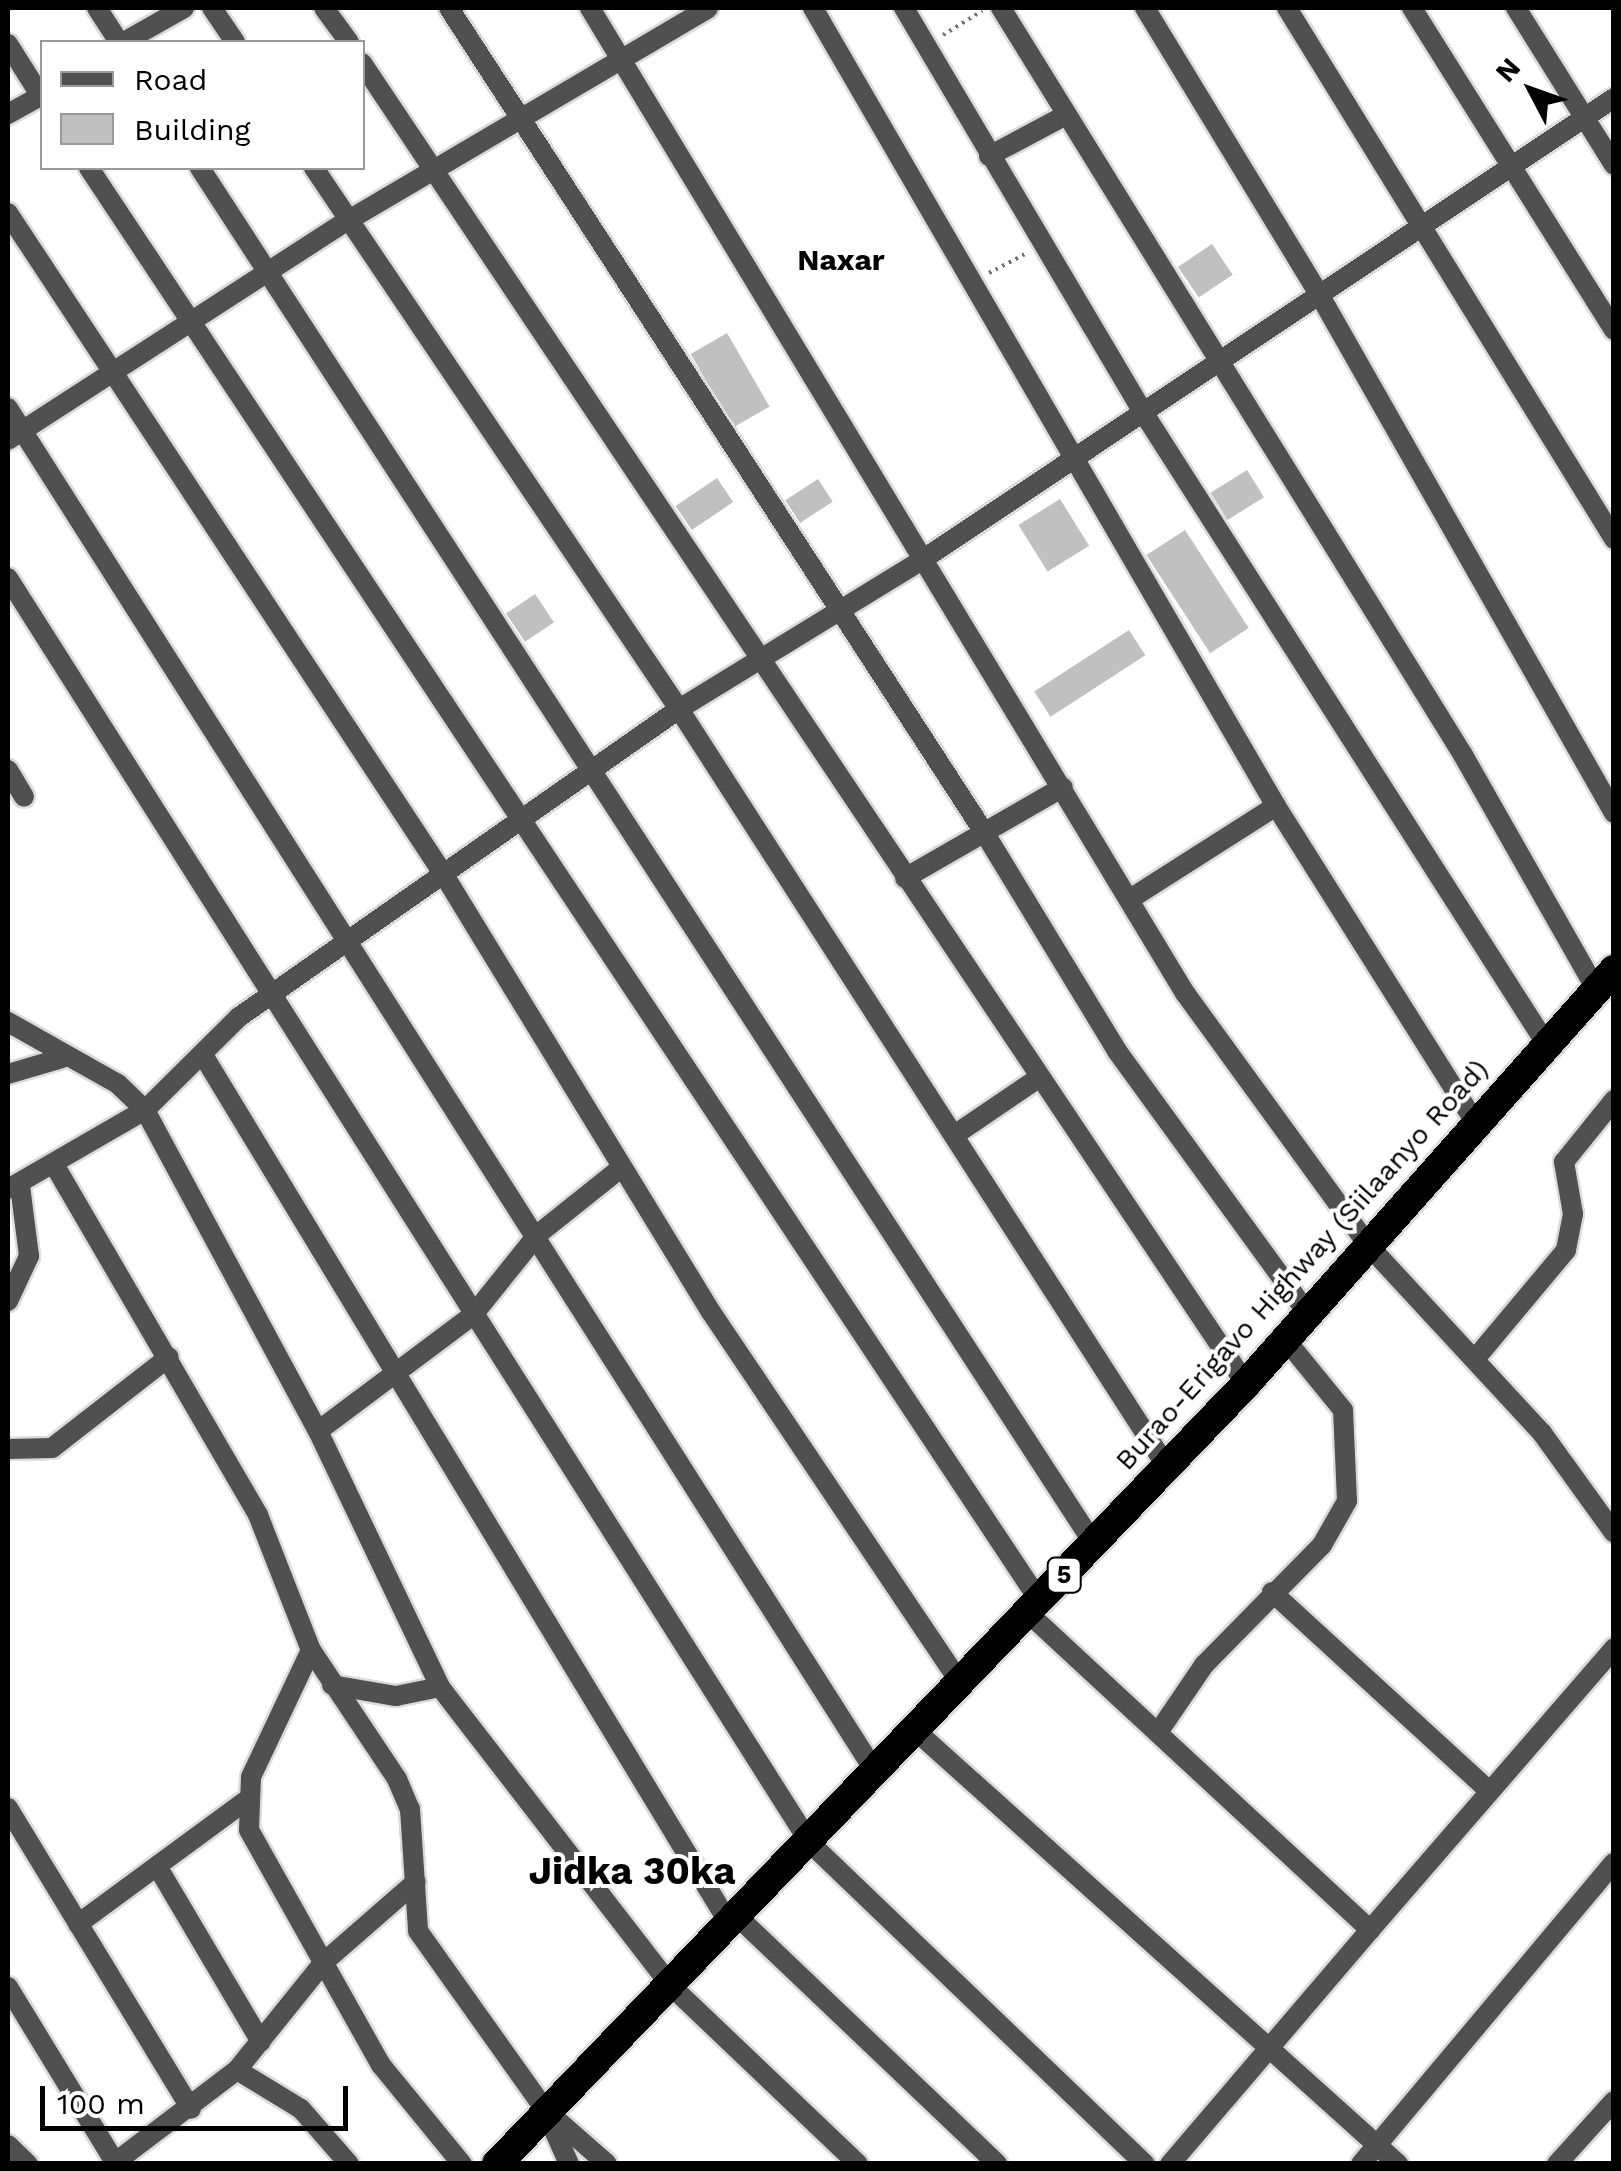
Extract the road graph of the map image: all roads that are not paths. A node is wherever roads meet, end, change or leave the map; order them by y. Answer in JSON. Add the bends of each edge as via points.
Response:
{"nodes":[{"id":1,"x":97,"y":8,"type":"edge"},
{"id":2,"x":184,"y":8,"type":"edge"},
{"id":3,"x":212,"y":8,"type":"edge"},
{"id":4,"x":324,"y":8,"type":"edge"},
{"id":5,"x":449,"y":8,"type":"edge"},
{"id":6,"x":590,"y":8,"type":"edge"},
{"id":7,"x":708,"y":8,"type":"edge"},
{"id":8,"x":813,"y":8,"type":"edge"},
{"id":9,"x":904,"y":8,"type":"edge"},
{"id":10,"x":1001,"y":8,"type":"edge"},
{"id":11,"x":1145,"y":8,"type":"edge"},
{"id":12,"x":1287,"y":8,"type":"edge"},
{"id":13,"x":1412,"y":8,"type":"edge"},
{"id":14,"x":1516,"y":8,"type":"edge"},
{"id":15,"x":121,"y":40,"type":"edge"},
{"id":16,"x":126,"y":40,"type":"edge"},
{"id":17,"x":233,"y":40,"type":"edge"},
{"id":18,"x":347,"y":40,"type":"edge"},
{"id":19,"x":8,"y":44,"type":"edge"},
{"id":20,"x":622,"y":57,"type":"junction"},
{"id":21,"x":365,"y":67,"type":"edge"},
{"id":22,"x":40,"y":93,"type":"edge"},
{"id":23,"x":40,"y":97,"type":"edge"},
{"id":24,"x":1614,"y":98,"type":"edge"},
{"id":25,"x":8,"y":114,"type":"edge"},
{"id":26,"x":1066,"y":115,"type":"junction"},
{"id":27,"x":1584,"y":118,"type":"junction"},
{"id":28,"x":522,"y":119,"type":"junction"},
{"id":29,"x":990,"y":156,"type":"junction"},
{"id":30,"x":1614,"y":165,"type":"edge"},
{"id":31,"x":1513,"y":166,"type":"junction"},
{"id":32,"x":436,"y":169,"type":"junction"},
{"id":33,"x":90,"y":170,"type":"edge"},
{"id":34,"x":201,"y":170,"type":"edge"},
{"id":35,"x":315,"y":170,"type":"edge"},
{"id":36,"x":8,"y":212,"type":"edge"},
{"id":37,"x":348,"y":221,"type":"junction"},
{"id":38,"x":1426,"y":224,"type":"junction"},
{"id":39,"x":267,"y":271,"type":"junction"},
{"id":40,"x":1319,"y":294,"type":"junction"},
{"id":41,"x":191,"y":323,"type":"junction"},
{"id":42,"x":1614,"y":330,"type":"edge"},
{"id":43,"x":1220,"y":363,"type":"junction"},
{"id":44,"x":112,"y":373,"type":"junction"},
{"id":45,"x":8,"y":408,"type":"edge"},
{"id":46,"x":1143,"y":412,"type":"junction"},
{"id":47,"x":14,"y":435,"type":"edge"},
{"id":48,"x":1068,"y":456,"type":"junction"},
{"id":49,"x":1614,"y":539,"type":"edge"},
{"id":50,"x":925,"y":558,"type":"junction"},
{"id":51,"x":8,"y":578,"type":"edge"},
{"id":52,"x":840,"y":611,"type":"junction"},
{"id":53,"x":757,"y":660,"type":"junction"},
{"id":54,"x":679,"y":709,"type":"junction"},
{"id":55,"x":8,"y":770,"type":"edge"},
{"id":56,"x":591,"y":775,"type":"junction"},
{"id":57,"x":1063,"y":787,"type":"junction"},
{"id":58,"x":24,"y":797,"type":"dead end"},
{"id":59,"x":1276,"y":806,"type":"junction"},
{"id":60,"x":1614,"y":813,"type":"edge"},
{"id":61,"x":524,"y":820,"type":"junction"},
{"id":62,"x":984,"y":832,"type":"junction"},
{"id":63,"x":444,"y":875,"type":"junction"},
{"id":64,"x":905,"y":878,"type":"junction"},
{"id":65,"x":1130,"y":900,"type":"junction"},
{"id":66,"x":345,"y":943,"type":"junction"},
{"id":67,"x":1605,"y":979,"type":"edge"},
{"id":68,"x":270,"y":996,"type":"junction"},
{"id":69,"x":8,"y":1022,"type":"edge"},
{"id":70,"x":1545,"y":1042,"type":"junction"},
{"id":71,"x":202,"y":1055,"type":"junction"},
{"id":72,"x":62,"y":1058,"type":"junction"},
{"id":73,"x":8,"y":1074,"type":"edge"},
{"id":74,"x":1037,"y":1079,"type":"junction"},
{"id":75,"x":1614,"y":1100,"type":"edge"},
{"id":76,"x":145,"y":1110,"type":"junction"},
{"id":77,"x":1474,"y":1121,"type":"junction"},
{"id":78,"x":956,"y":1134,"type":"junction"},
{"id":79,"x":54,"y":1166,"type":"junction"},
{"id":80,"x":621,"y":1168,"type":"junction"},
{"id":81,"x":14,"y":1187,"type":"edge"},
{"id":82,"x":537,"y":1235,"type":"junction"},
{"id":83,"x":1368,"y":1245,"type":"junction"},
{"id":84,"x":8,"y":1301,"type":"edge"},
{"id":85,"x":473,"y":1315,"type":"junction"},
{"id":86,"x":1309,"y":1315,"type":"junction"},
{"id":87,"x":1286,"y":1340,"type":"junction"},
{"id":88,"x":169,"y":1357,"type":"junction"},
{"id":89,"x":1476,"y":1359,"type":"junction"},
{"id":90,"x":400,"y":1372,"type":"junction"},
{"id":91,"x":1246,"y":1384,"type":"junction"},
{"id":92,"x":318,"y":1431,"type":"junction"},
{"id":93,"x":8,"y":1449,"type":"edge"},
{"id":94,"x":1167,"y":1467,"type":"junction"},
{"id":95,"x":1614,"y":1533,"type":"edge"},
{"id":96,"x":1094,"y":1544,"type":"junction"},
{"id":97,"x":1272,"y":1592,"type":"junction"},
{"id":98,"x":1033,"y":1606,"type":"junction"},
{"id":99,"x":1614,"y":1648,"type":"edge"},
{"id":100,"x":311,"y":1650,"type":"junction"},
{"id":101,"x":960,"y":1683,"type":"junction"},
{"id":102,"x":332,"y":1685,"type":"junction"},
{"id":103,"x":440,"y":1687,"type":"junction"},
{"id":104,"x":916,"y":1731,"type":"junction"},
{"id":105,"x":1159,"y":1731,"type":"junction"},
{"id":106,"x":876,"y":1772,"type":"junction"},
{"id":107,"x":1488,"y":1790,"type":"junction"},
{"id":108,"x":244,"y":1802,"type":"junction"},
{"id":109,"x":8,"y":1808,"type":"edge"},
{"id":110,"x":810,"y":1843,"type":"junction"},
{"id":111,"x":1614,"y":1863,"type":"edge"},
{"id":112,"x":156,"y":1866,"type":"junction"},
{"id":113,"x":416,"y":1882,"type":"junction"},
{"id":114,"x":734,"y":1921,"type":"junction"},
{"id":115,"x":78,"y":1924,"type":"junction"},
{"id":116,"x":1370,"y":1930,"type":"junction"},
{"id":117,"x":322,"y":1962,"type":"junction"},
{"id":118,"x":671,"y":1986,"type":"junction"},
{"id":119,"x":8,"y":1987,"type":"edge"},
{"id":120,"x":261,"y":2042,"type":"junction"},
{"id":121,"x":1269,"y":2049,"type":"junction"},
{"id":122,"x":237,"y":2070,"type":"junction"},
{"id":123,"x":1614,"y":2101,"type":"edge"},
{"id":124,"x":191,"y":2108,"type":"junction"},
{"id":125,"x":544,"y":2108,"type":"junction"},
{"id":126,"x":8,"y":2146,"type":"edge"},
{"id":127,"x":1390,"y":2158,"type":"edge"},
{"id":128,"x":114,"y":2163,"type":"edge"},
{"id":129,"x":28,"y":2164,"type":"edge"},
{"id":130,"x":349,"y":2164,"type":"edge"},
{"id":131,"x":462,"y":2164,"type":"edge"},
{"id":132,"x":497,"y":2164,"type":"edge"},
{"id":133,"x":569,"y":2164,"type":"edge"},
{"id":134,"x":607,"y":2164,"type":"edge"},
{"id":135,"x":858,"y":2164,"type":"edge"},
{"id":136,"x":997,"y":2164,"type":"edge"},
{"id":137,"x":1145,"y":2164,"type":"edge"},
{"id":138,"x":1170,"y":2164,"type":"edge"},
{"id":139,"x":1361,"y":2164,"type":"edge"},
{"id":140,"x":1557,"y":2164,"type":"edge"}],
"edges":[{"from":1,"to":15,"type":"street"},
{"from":2,"to":16,"type":"street"},
{"from":3,"to":17,"type":"street"},
{"from":4,"to":18,"type":"street"},
{"from":5,"to":28,"type":"street"},
{"from":6,"to":20,"type":"street"},
{"from":7,"to":20,"type":"street"},
{"from":8,"to":48,"type":"street"},
{"from":9,"to":29,"type":"street"},
{"from":10,"to":26,"type":"street"},
{"from":11,"to":40,"type":"street"},
{"from":12,"to":38,"type":"street"},
{"from":13,"to":31,"type":"street"},
{"from":14,"to":27,"type":"street"},
{"from":19,"to":22,"type":"street"},
{"from":20,"to":28,"type":"street"},
{"from":20,"to":50,"type":"street"},
{"from":21,"to":32,"type":"street"},
{"from":23,"to":25,"type":"street"},
{"from":24,"to":27,"type":"street"},
{"from":26,"to":29,"type":"street"},
{"from":26,"to":43,"type":"street"},
{"from":27,"to":30,"type":"street"},
{"from":27,"to":31,"type":"street"},
{"from":28,"to":32,"type":"street"},
{"from":28,"to":52,"type":"street"},
{"from":29,"to":46,"type":"street"},
{"from":31,"to":38,"type":"street"},
{"from":31,"to":42,"type":"street"},
{"from":32,"to":37,"type":"street"},
{"from":32,"to":53,"type":"street"},
{"from":33,"to":41,"type":"street"},
{"from":34,"to":39,"type":"street"},
{"from":35,"to":37,"type":"street"},
{"from":36,"to":44,"type":"street"},
{"from":37,"to":39,"type":"street"},
{"from":37,"to":54,"type":"street"},
{"from":38,"to":40,"type":"street"},
{"from":38,"to":49,"type":"street"},
{"from":39,"to":41,"type":"street"},
{"from":39,"to":56,"type":"street"},
{"from":40,"to":43,"type":"street"},
{"from":40,"to":60,"type":"street"},
{"from":41,"to":44,"type":"street"},
{"from":41,"to":61,"type":"street"},
{"from":43,"to":46,"type":"street"},
{"from":43,"to":67,"type":"street"},
{"from":44,"to":47,"type":"street"},
{"from":44,"to":63,"type":"street"},
{"from":45,"to":47,"type":"street"},
{"from":46,"to":48,"type":"street"},
{"from":46,"to":70,"type":"street"},
{"from":47,"to":66,"type":"street"},
{"from":48,"to":50,"type":"street"},
{"from":48,"to":59,"type":"street"},
{"from":50,"to":52,"type":"street"},
{"from":50,"to":57,"type":"street"},
{"from":51,"to":68,"type":"street"},
{"from":52,"to":53,"type":"street"},
{"from":52,"to":62,"type":"street"},
{"from":53,"to":54,"type":"street"},
{"from":53,"to":64,"type":"street"},
{"from":54,"to":56,"type":"street"},
{"from":54,"to":78,"type":"street"},
{"from":55,"to":58,"type":"street"},
{"from":56,"to":61,"type":"street"},
{"from":56,"to":96,"type":"street"},
{"from":57,"to":62,"type":"street"},
{"from":57,"to":65,"type":"street"},
{"from":59,"to":65,"type":"street"},
{"from":59,"to":77,"type":"street"},
{"from":61,"to":63,"type":"street"},
{"from":61,"to":98,"type":"street"},
{"from":62,"to":64,"type":"street"},
{"from":62,"to":86,"type":"street","via":[[1117,1052]]},
{"from":63,"to":66,"type":"street"},
{"from":63,"to":80,"type":"street"},
{"from":64,"to":74,"type":"street"},
{"from":65,"to":83,"type":"street","via":[[1275,1126]]},
{"from":66,"to":68,"type":"street"},
{"from":66,"to":82,"type":"street"},
{"from":67,"to":70,"type":"highway","name":"Burao-Erigavo Highway (Siilaanyo Road)","number":"5"},
{"from":68,"to":71,"type":"street"},
{"from":68,"to":85,"type":"street"},
{"from":69,"to":72,"type":"street"},
{"from":70,"to":77,"type":"highway","name":"Burao-Erigavo Highway (Siilaanyo Road)","number":"5"},
{"from":71,"to":76,"type":"street"},
{"from":71,"to":90,"type":"street"},
{"from":72,"to":73,"type":"street"},
{"from":72,"to":76,"type":"street","via":[[118,1084]]},
{"from":74,"to":78,"type":"street"},
{"from":74,"to":91,"type":"street"},
{"from":75,"to":89,"type":"street","via":[[1564,1162],[1573,1214],[1566,1250]]},
{"from":76,"to":79,"type":"street"},
{"from":76,"to":92,"type":"street"},
{"from":77,"to":83,"type":"highway","name":"Burao-Erigavo Highway (Siilaanyo Road)","number":"5"},
{"from":78,"to":94,"type":"street"},
{"from":79,"to":81,"type":"street"},
{"from":79,"to":88,"type":"street"},
{"from":80,"to":82,"type":"street"},
{"from":80,"to":101,"type":"street"},
{"from":81,"to":84,"type":"street","via":[[29,1256]]},
{"from":82,"to":85,"type":"street"},
{"from":82,"to":106,"type":"street"},
{"from":83,"to":86,"type":"highway","name":"Burao-Erigavo Highway (Siilaanyo Road)","number":"5"},
{"from":83,"to":89,"type":"street"},
{"from":85,"to":90,"type":"street"},
{"from":85,"to":110,"type":"street"},
{"from":86,"to":87,"type":"highway","name":"Burao-Erigavo Highway (Siilaanyo Road)","number":"5"},
{"from":87,"to":91,"type":"highway","name":"Burao-Erigavo Highway (Siilaanyo Road)","number":"5"},
{"from":87,"to":97,"type":"street","via":[[1335,1391],[1350,1462],[1338,1524]]},
{"from":88,"to":93,"type":"street","via":[[52,1448]]},
{"from":88,"to":100,"type":"street","via":[[258,1515]]},
{"from":89,"to":95,"type":"street","via":[[1542,1433]]},
{"from":90,"to":92,"type":"street"},
{"from":90,"to":114,"type":"street"},
{"from":91,"to":94,"type":"highway","name":"Burao-Erigavo Highway (Siilaanyo Road)","number":"5"},
{"from":92,"to":103,"type":"street"},
{"from":94,"to":96,"type":"highway","name":"Burao-Erigavo Highway (Siilaanyo Road)","number":"5"},
{"from":96,"to":98,"type":"highway","name":"Burao-Erigavo Highway (Siilaanyo Road)","number":"5"},
{"from":97,"to":105,"type":"street","via":[[1204,1666]]},
{"from":97,"to":107,"type":"street"},
{"from":98,"to":101,"type":"highway","name":"Burao-Erigavo Highway (Siilaanyo Road)","number":"5"},
{"from":98,"to":105,"type":"street"},
{"from":99,"to":107,"type":"street"},
{"from":100,"to":102,"type":"street"},
{"from":100,"to":108,"type":"street"},
{"from":101,"to":104,"type":"highway","name":"Burao-Erigavo Highway (Siilaanyo Road)","number":"5"},
{"from":102,"to":103,"type":"street","via":[[396,1696]]},
{"from":102,"to":113,"type":"street","via":[[410,1809]]},
{"from":103,"to":118,"type":"street"},
{"from":104,"to":106,"type":"highway","name":"Burao-Erigavo Highway (Siilaanyo Road)","number":"5"},
{"from":104,"to":121,"type":"street"},
{"from":105,"to":116,"type":"street"},
{"from":106,"to":110,"type":"highway","name":"Burao-Erigavo Highway (Siilaanyo Road)","number":"5"},
{"from":107,"to":116,"type":"street"},
{"from":108,"to":112,"type":"street"},
{"from":108,"to":117,"type":"street","via":[[249,1830]]},
{"from":109,"to":115,"type":"street"},
{"from":110,"to":114,"type":"highway","name":"Burao-Erigavo Highway (Siilaanyo Road)","number":"5"},
{"from":110,"to":137,"type":"street"},
{"from":111,"to":127,"type":"street"},
{"from":112,"to":115,"type":"street"},
{"from":112,"to":120,"type":"street"},
{"from":113,"to":117,"type":"street"},
{"from":113,"to":125,"type":"street","via":[[418,1931]]},
{"from":114,"to":118,"type":"highway","name":"Burao-Erigavo Highway (Siilaanyo Road)","number":"5"},
{"from":114,"to":136,"type":"street"},
{"from":115,"to":124,"type":"street"},
{"from":116,"to":121,"type":"street"},
{"from":117,"to":120,"type":"street"},
{"from":117,"to":131,"type":"street","via":[[381,2065]]},
{"from":118,"to":125,"type":"highway","name":"Burao-Erigavo Highway (Siilaanyo Road)","number":"5"},
{"from":118,"to":135,"type":"street"},
{"from":119,"to":128,"type":"street"},
{"from":120,"to":122,"type":"street"},
{"from":121,"to":127,"type":"street"},
{"from":121,"to":138,"type":"street"},
{"from":122,"to":124,"type":"street"},
{"from":122,"to":130,"type":"street","via":[[301,2109]]},
{"from":123,"to":140,"type":"street"},
{"from":124,"to":128,"type":"street"},
{"from":125,"to":132,"type":"highway","name":"Burao-Erigavo Highway (Siilaanyo Road)","number":"5"},
{"from":125,"to":133,"type":"street"},
{"from":125,"to":134,"type":"street"},
{"from":126,"to":129,"type":"street"},
{"from":127,"to":139,"type":"street"}]}
